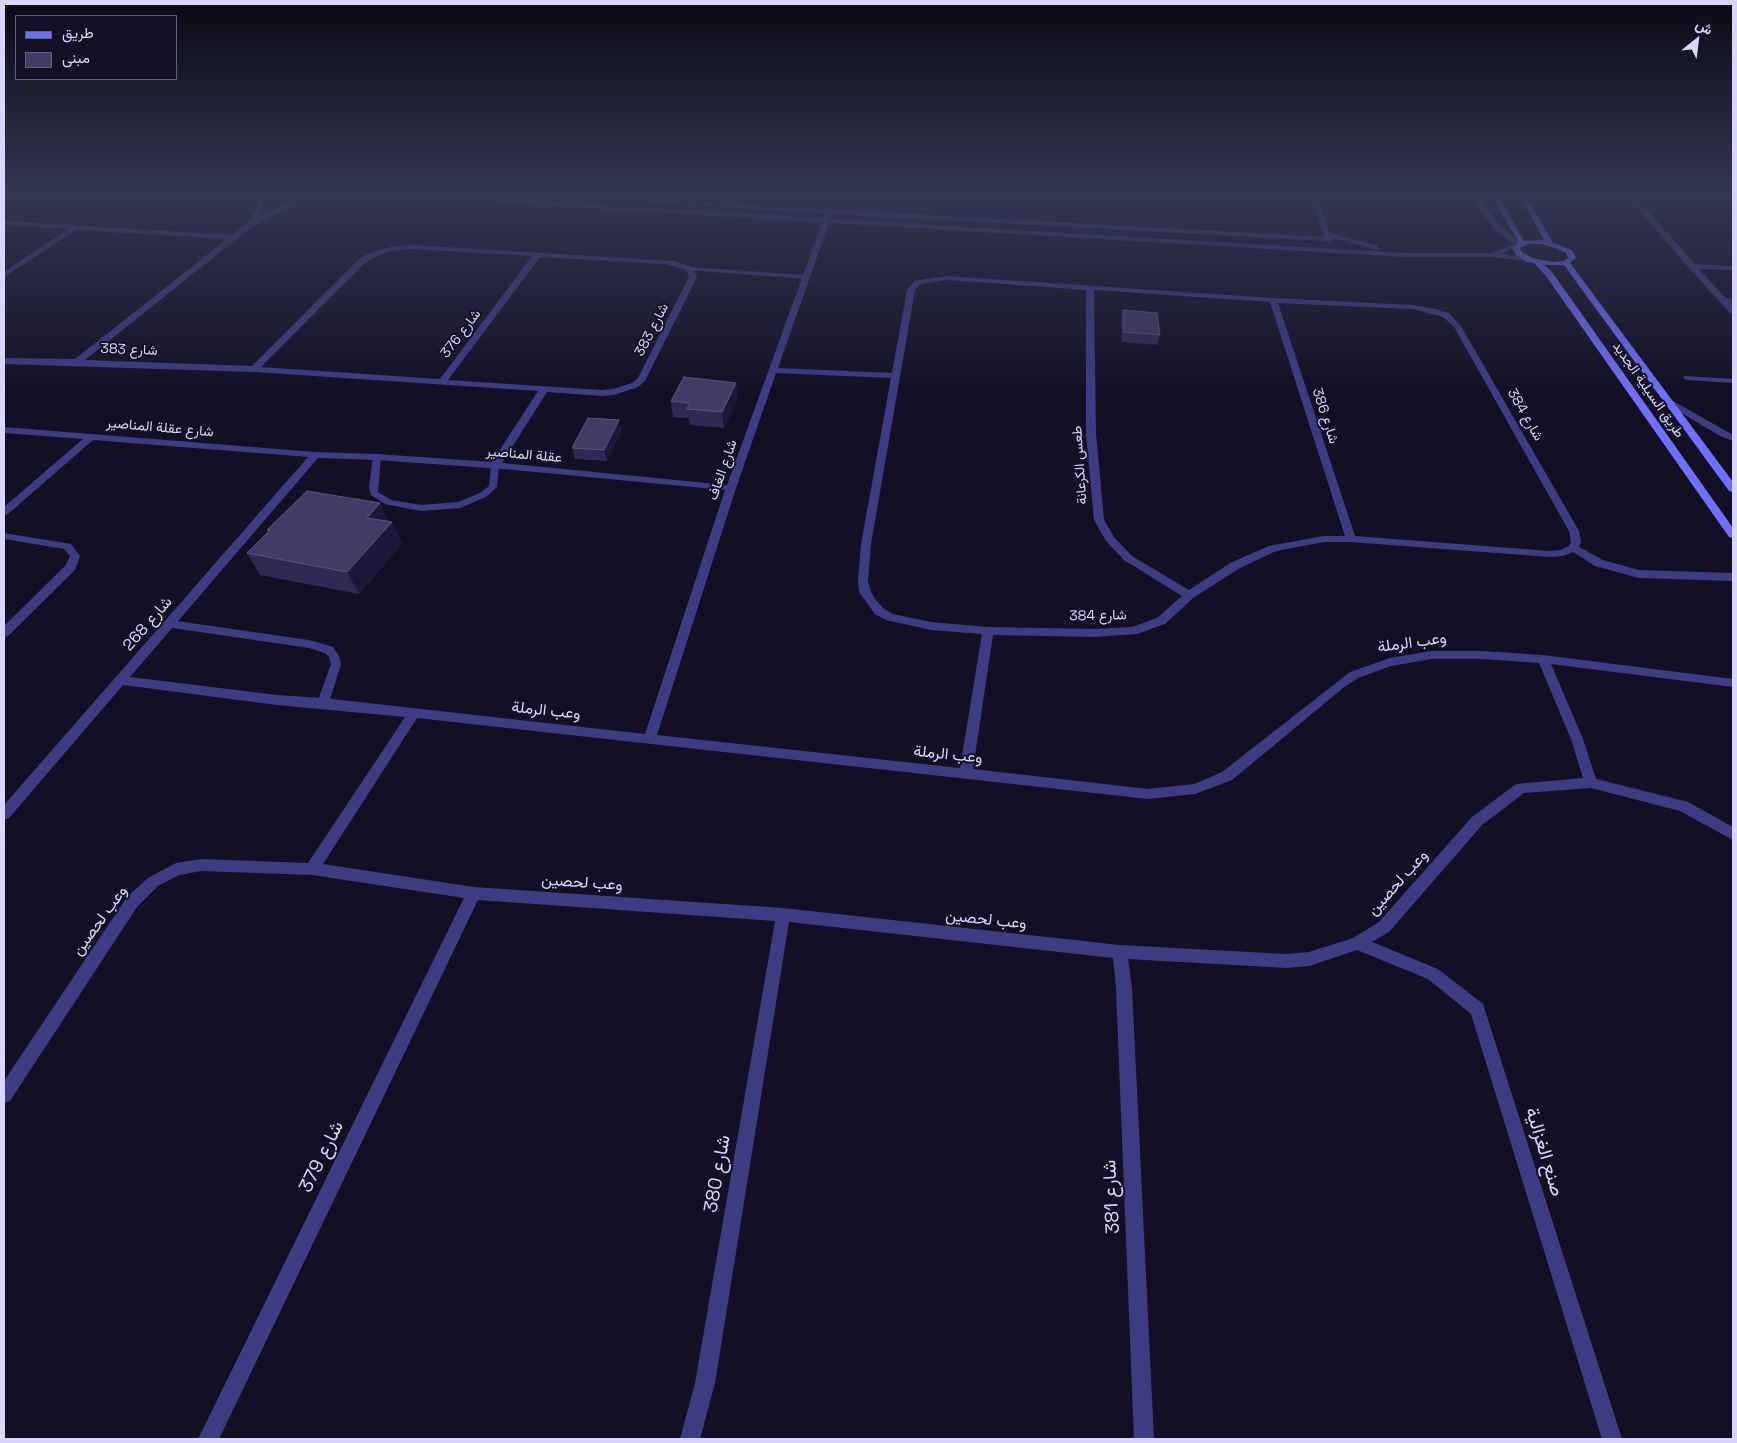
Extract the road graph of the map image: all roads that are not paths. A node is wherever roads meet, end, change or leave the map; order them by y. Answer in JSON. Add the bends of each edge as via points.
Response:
{"nodes":[{"id":1,"x":26,"y":260,"type":"edge"},
{"id":2,"x":204,"y":260,"type":"edge"},
{"id":3,"x":364,"y":260,"type":"edge"},
{"id":4,"x":533,"y":260,"type":"edge"},
{"id":5,"x":639,"y":260,"type":"edge"},
{"id":6,"x":812,"y":260,"type":"edge"},
{"id":7,"x":1529,"y":260,"type":"edge"},
{"id":8,"x":1569,"y":260,"type":"edge"},
{"id":9,"x":1687,"y":260,"type":"edge"},
{"id":10,"x":1533,"y":261,"type":"junction"},
{"id":11,"x":1566,"y":263,"type":"junction"},
{"id":12,"x":1692,"y":266,"type":"junction"},
{"id":13,"x":1733,"y":268,"type":"edge"},
{"id":14,"x":689,"y":269,"type":"junction"},
{"id":15,"x":4,"y":275,"type":"edge"},
{"id":16,"x":806,"y":277,"type":"junction"},
{"id":17,"x":1090,"y":287,"type":"junction"},
{"id":18,"x":1273,"y":300,"type":"junction"},
{"id":19,"x":1724,"y":300,"type":"junction"},
{"id":20,"x":1733,"y":301,"type":"edge"},
{"id":21,"x":1733,"y":311,"type":"edge"},
{"id":22,"x":4,"y":361,"type":"edge"},
{"id":23,"x":77,"y":362,"type":"junction"},
{"id":24,"x":254,"y":369,"type":"junction"},
{"id":25,"x":773,"y":370,"type":"junction"},
{"id":26,"x":895,"y":376,"type":"junction"},
{"id":27,"x":1687,"y":378,"type":"dead end"},
{"id":28,"x":443,"y":381,"type":"junction"},
{"id":29,"x":1733,"y":381,"type":"edge"},
{"id":30,"x":544,"y":389,"type":"junction"},
{"id":31,"x":1668,"y":401,"type":"junction"},
{"id":32,"x":4,"y":430,"type":"edge"},
{"id":33,"x":92,"y":436,"type":"junction"},
{"id":34,"x":1733,"y":438,"type":"edge"},
{"id":35,"x":315,"y":455,"type":"junction"},
{"id":36,"x":377,"y":456,"type":"junction"},
{"id":37,"x":495,"y":466,"type":"junction"},
{"id":38,"x":731,"y":488,"type":"junction"},
{"id":39,"x":1733,"y":489,"type":"edge"},
{"id":40,"x":4,"y":512,"type":"edge"},
{"id":41,"x":1733,"y":535,"type":"edge"},
{"id":42,"x":4,"y":536,"type":"edge"},
{"id":43,"x":1351,"y":539,"type":"junction"},
{"id":44,"x":1574,"y":548,"type":"junction"},
{"id":45,"x":1733,"y":577,"type":"edge"},
{"id":46,"x":1189,"y":596,"type":"junction"},
{"id":47,"x":170,"y":624,"type":"junction"},
{"id":48,"x":988,"y":631,"type":"junction"},
{"id":49,"x":4,"y":634,"type":"edge"},
{"id":50,"x":1543,"y":659,"type":"junction"},
{"id":51,"x":120,"y":680,"type":"junction"},
{"id":52,"x":1733,"y":683,"type":"edge"},
{"id":53,"x":323,"y":703,"type":"junction"},
{"id":54,"x":413,"y":714,"type":"junction"},
{"id":55,"x":649,"y":740,"type":"junction"},
{"id":56,"x":966,"y":774,"type":"junction"},
{"id":57,"x":1591,"y":783,"type":"junction"},
{"id":58,"x":4,"y":814,"type":"edge"},
{"id":59,"x":1733,"y":834,"type":"edge"},
{"id":60,"x":312,"y":869,"type":"junction"},
{"id":61,"x":474,"y":893,"type":"junction"},
{"id":62,"x":783,"y":915,"type":"junction"},
{"id":63,"x":1358,"y":943,"type":"junction"},
{"id":64,"x":1120,"y":952,"type":"junction"},
{"id":65,"x":4,"y":1095,"type":"edge"},
{"id":66,"x":208,"y":1439,"type":"edge"},
{"id":67,"x":690,"y":1439,"type":"edge"},
{"id":68,"x":1144,"y":1439,"type":"edge"},
{"id":69,"x":1612,"y":1439,"type":"edge"}],
"edges":[{"from":1,"to":15,"type":"street"},
{"from":2,"to":23,"type":"street"},
{"from":3,"to":24,"type":"street"},
{"from":4,"to":28,"type":"street","name":"شارع 376"},
{"from":5,"to":14,"type":"street","via":[[674,263]]},
{"from":6,"to":16,"type":"street","name":"شارع الغاف"},
{"from":7,"to":10,"type":"street"},
{"from":8,"to":11,"type":"street","name":"طريق السيلية الجديد"},
{"from":9,"to":12,"type":"street"},
{"from":10,"to":11,"type":"street"},
{"from":10,"to":41,"type":"street","name":"طريق السيلية الجديد","via":[[1549,274]]},
{"from":11,"to":31,"type":"street","name":"طريق السيلية الجديد"},
{"from":12,"to":13,"type":"street"},
{"from":12,"to":19,"type":"street"},
{"from":14,"to":16,"type":"lane"},
{"from":14,"to":30,"type":"street","name":"شارع 383","via":[[692,282],[642,379],[635,385],[602,393]]},
{"from":16,"to":25,"type":"street","name":"شارع الغاف"},
{"from":17,"to":18,"type":"street","name":"شارع 384"},
{"from":17,"to":26,"type":"street","name":"شارع 384","via":[[938,278],[917,283],[911,290]]},
{"from":17,"to":46,"type":"street","name":"طعس الكرعانة","via":[[1091,433],[1099,520],[1110,539],[1128,558]]},
{"from":18,"to":43,"type":"street","name":"شارع 386"},
{"from":18,"to":44,"type":"street","name":"شارع 384","via":[[1425,308],[1453,320],[1574,531]]},
{"from":19,"to":20,"type":"lane"},
{"from":19,"to":21,"type":"street"},
{"from":22,"to":23,"type":"street","name":"شارع 383"},
{"from":23,"to":24,"type":"street","name":"شارع 383"},
{"from":24,"to":28,"type":"street","name":"شارع 383"},
{"from":25,"to":26,"type":"street"},
{"from":25,"to":38,"type":"street","name":"شارع الغاف"},
{"from":26,"to":48,"type":"street","name":"شارع 384","via":[[866,544],[865,592],[879,611],[890,617],[931,626]]},
{"from":27,"to":29,"type":"lane"},
{"from":28,"to":30,"type":"street","name":"شارع 383"},
{"from":30,"to":37,"type":"street"},
{"from":31,"to":34,"type":"street"},
{"from":31,"to":39,"type":"street","name":"طريق السيلية الجديد"},
{"from":32,"to":33,"type":"street","name":"شارع عقلة المناصير"},
{"from":33,"to":35,"type":"street","name":"شارع عقلة المناصير"},
{"from":33,"to":40,"type":"street"},
{"from":35,"to":36,"type":"street","name":"عقلة المناصير"},
{"from":35,"to":47,"type":"street","name":"شارع 268"},
{"from":36,"to":37,"type":"street","name":"عقلة المناصير"},
{"from":36,"to":37,"type":"lane","via":[[374,493],[388,502],[409,507],[446,508],[472,501],[492,487]]},
{"from":37,"to":38,"type":"street","name":"عقلة المناصير"},
{"from":38,"to":55,"type":"street","name":"شارع الغاف"},
{"from":42,"to":49,"type":"street","via":[[67,546],[75,556],[71,566]]},
{"from":43,"to":44,"type":"street","name":"شارع 384","via":[[1550,554]]},
{"from":43,"to":46,"type":"street","name":"شارع 384","via":[[1324,539],[1273,548],[1236,564]]},
{"from":44,"to":45,"type":"street","via":[[1599,563],[1639,574]]},
{"from":46,"to":48,"type":"street","name":"شارع 384","via":[[1161,621],[1133,631]]},
{"from":47,"to":51,"type":"street","name":"شارع 268"},
{"from":47,"to":53,"type":"lane","via":[[309,644],[329,650],[336,664]]},
{"from":48,"to":56,"type":"street"},
{"from":50,"to":52,"type":"street","name":"وعب الرملة"},
{"from":50,"to":56,"type":"street","name":"وعب الرملة","via":[[1431,655],[1371,667],[1339,685],[1227,776],[1195,789],[1148,794]]},
{"from":50,"to":57,"type":"street","via":[[1578,739]]},
{"from":51,"to":53,"type":"street","name":"وعب الرملة"},
{"from":51,"to":58,"type":"street","name":"شارع 268"},
{"from":53,"to":54,"type":"street","name":"وعب الرملة"},
{"from":54,"to":55,"type":"street","name":"وعب الرملة"},
{"from":54,"to":60,"type":"street"},
{"from":55,"to":56,"type":"street","name":"وعب الرملة"},
{"from":57,"to":59,"type":"street","name":"وعب لحصين","via":[[1683,806]]},
{"from":57,"to":63,"type":"street","name":"وعب لحصين","via":[[1521,788],[1477,820],[1384,927]]},
{"from":60,"to":61,"type":"street","name":"وعب لحصين"},
{"from":60,"to":65,"type":"street","name":"وعب لحصين","via":[[201,865],[176,868],[153,882],[132,902]]},
{"from":61,"to":62,"type":"street","name":"وعب لحصين"},
{"from":61,"to":66,"type":"street","name":"شارع 379"},
{"from":62,"to":64,"type":"street","name":"وعب لحصين"},
{"from":62,"to":67,"type":"street","name":"شارع 380","via":[[705,1383]]},
{"from":63,"to":64,"type":"street","name":"وعب لحصين","via":[[1309,959],[1287,961]]},
{"from":63,"to":69,"type":"street","name":"صنع الغزالية","via":[[1433,974],[1477,1010]]},
{"from":64,"to":68,"type":"street","name":"شارع 381"}]}
